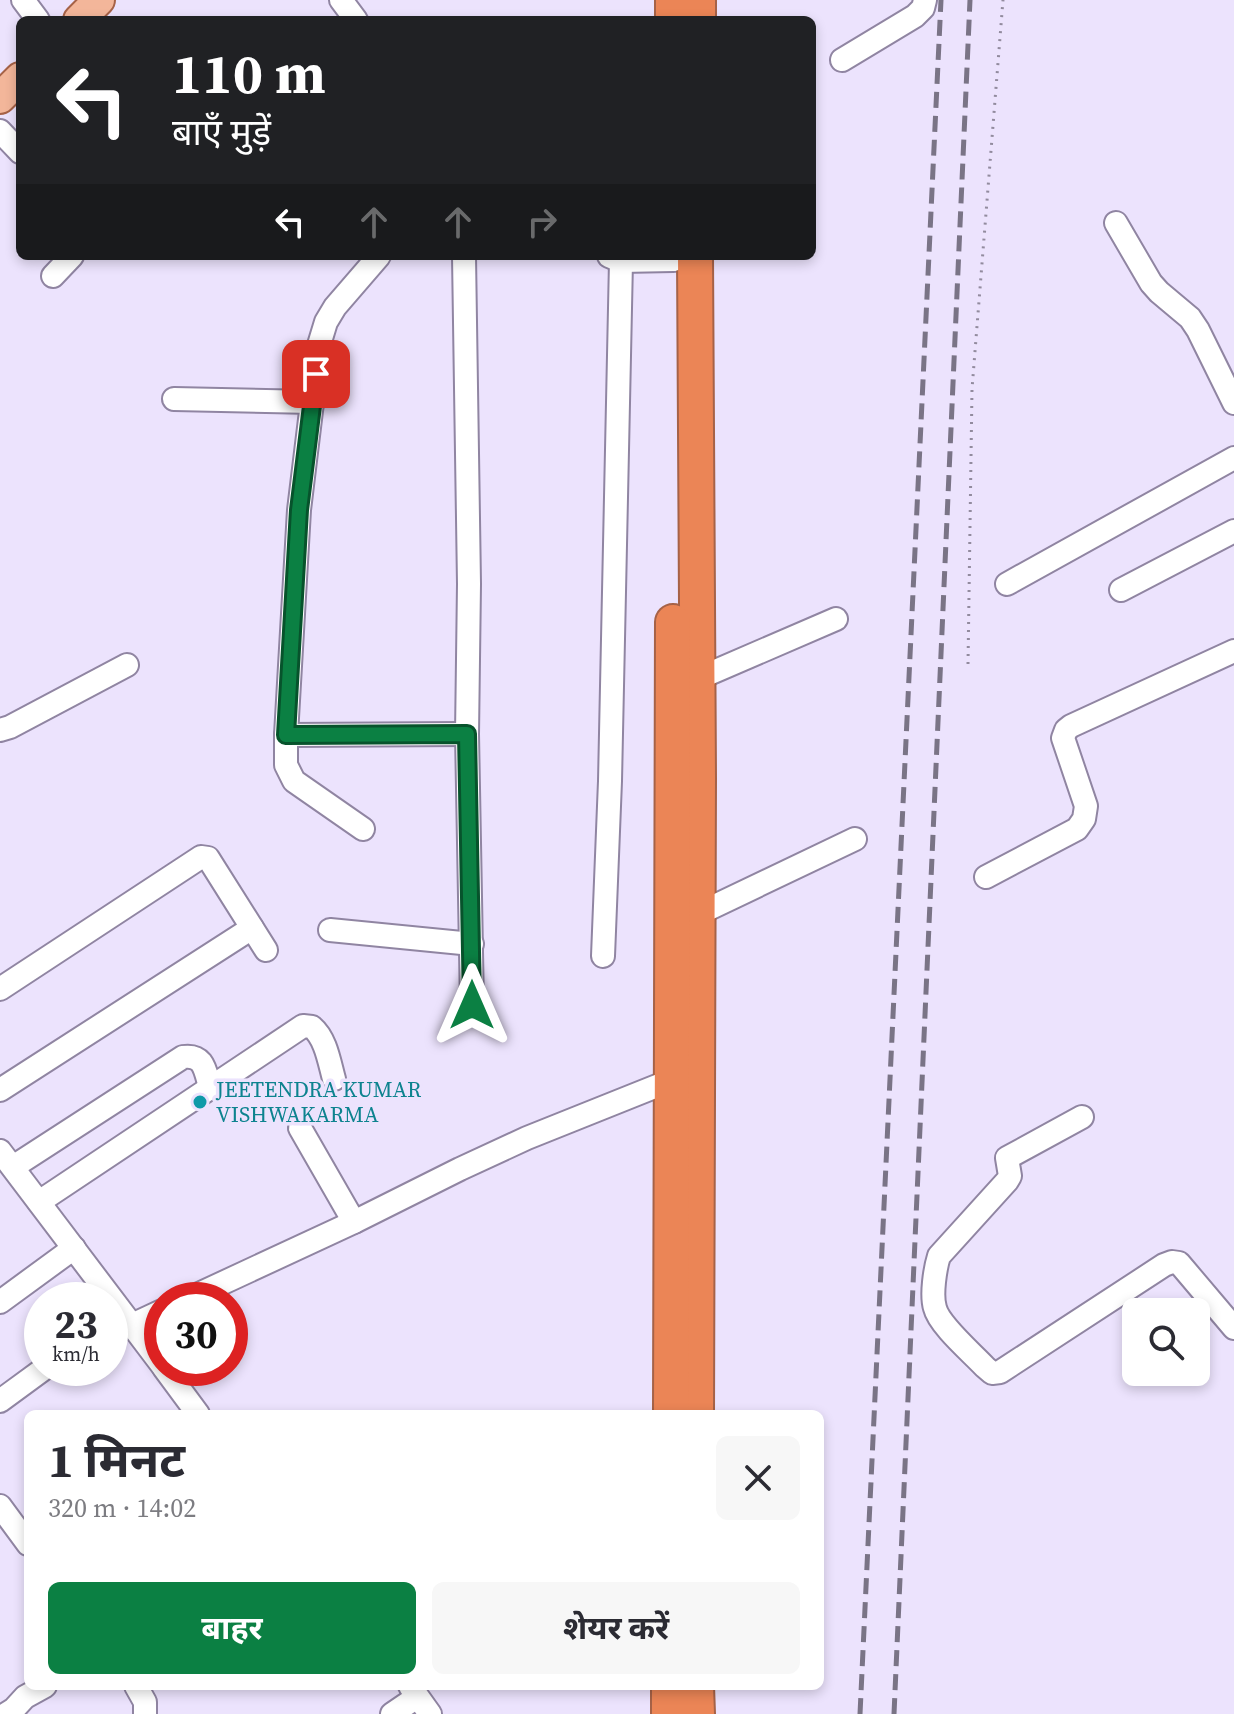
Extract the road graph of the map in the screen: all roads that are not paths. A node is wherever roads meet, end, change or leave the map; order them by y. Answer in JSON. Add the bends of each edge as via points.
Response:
{"nodes":[{"id":1,"x":99,"y":0,"type":"edge"},
{"id":2,"x":925,"y":0,"type":"edge"},
{"id":3,"x":83,"y":16,"type":"edge"},
{"id":4,"x":842,"y":60,"type":"dead end"},
{"id":5,"x":16,"y":82,"type":"edge"},
{"id":6,"x":0,"y":98,"type":"edge"},
{"id":7,"x":0,"y":131,"type":"edge"},
{"id":8,"x":16,"y":148,"type":"edge"},
{"id":9,"x":1116,"y":223,"type":"dead end"},
{"id":10,"x":68,"y":260,"type":"edge"},
{"id":11,"x":376,"y":260,"type":"edge"},
{"id":12,"x":464,"y":260,"type":"edge"},
{"id":13,"x":615,"y":260,"type":"edge"},
{"id":14,"x":680,"y":260,"type":"edge"},
{"id":15,"x":680,"y":260,"type":"edge"},
{"id":16,"x":53,"y":276,"type":"dead end"},
{"id":17,"x":174,"y":399,"type":"dead end"},
{"id":18,"x":313,"y":402,"type":"junction"},
{"id":19,"x":1234,"y":403,"type":"edge"},
{"id":20,"x":1234,"y":458,"type":"edge"},
{"id":21,"x":1234,"y":531,"type":"edge"},
{"id":22,"x":1007,"y":584,"type":"dead end"},
{"id":23,"x":1121,"y":590,"type":"dead end"},
{"id":24,"x":836,"y":619,"type":"dead end"},
{"id":25,"x":1234,"y":651,"type":"edge"},
{"id":26,"x":127,"y":665,"type":"dead end"},
{"id":27,"x":697,"y":679,"type":"junction"},
{"id":28,"x":0,"y":730,"type":"edge"},
{"id":29,"x":467,"y":734,"type":"junction"},
{"id":30,"x":286,"y":735,"type":"junction"},
{"id":31,"x":363,"y":829,"type":"dead end"},
{"id":32,"x":855,"y":839,"type":"dead end"},
{"id":33,"x":986,"y":877,"type":"dead end"},
{"id":34,"x":698,"y":914,"type":"junction"},
{"id":35,"x":252,"y":928,"type":"junction"},
{"id":36,"x":330,"y":930,"type":"dead end"},
{"id":37,"x":472,"y":944,"type":"junction"},
{"id":38,"x":266,"y":950,"type":"dead end"},
{"id":39,"x":603,"y":956,"type":"dead end"},
{"id":40,"x":0,"y":989,"type":"edge"},
{"id":41,"x":472,"y":1005,"type":"dead end"},
{"id":42,"x":334,"y":1079,"type":"dead end"},
{"id":43,"x":672,"y":1080,"type":"junction"},
{"id":44,"x":210,"y":1087,"type":"junction"},
{"id":45,"x":0,"y":1090,"type":"edge"},
{"id":46,"x":1082,"y":1117,"type":"dead end"},
{"id":47,"x":300,"y":1128,"type":"dead end"},
{"id":48,"x":6,"y":1159,"type":"edge"},
{"id":49,"x":39,"y":1202,"type":"junction"},
{"id":50,"x":354,"y":1222,"type":"junction"},
{"id":51,"x":74,"y":1248,"type":"junction"},
{"id":52,"x":97,"y":1282,"type":"edge"},
{"id":53,"x":225,"y":1282,"type":"edge"},
{"id":54,"x":0,"y":1302,"type":"edge"},
{"id":55,"x":128,"y":1326,"type":"edge"},
{"id":56,"x":1234,"y":1328,"type":"edge"},
{"id":57,"x":144,"y":1344,"type":"edge"},
{"id":58,"x":24,"y":1383,"type":"edge"},
{"id":59,"x":178,"y":1386,"type":"edge"},
{"id":60,"x":0,"y":1401,"type":"edge"},
{"id":61,"x":195,"y":1410,"type":"edge"},
{"id":62,"x":671,"y":1410,"type":"edge"},
{"id":63,"x":696,"y":1410,"type":"edge"},
{"id":64,"x":0,"y":1506,"type":"edge"},
{"id":65,"x":24,"y":1539,"type":"edge"},
{"id":66,"x":38,"y":1690,"type":"edge"},
{"id":67,"x":138,"y":1690,"type":"edge"},
{"id":68,"x":669,"y":1690,"type":"edge"},
{"id":69,"x":696,"y":1690,"type":"edge"},
{"id":70,"x":419,"y":1699,"type":"edge"},
{"id":71,"x":6,"y":1714,"type":"edge"},
{"id":72,"x":145,"y":1714,"type":"edge"},
{"id":73,"x":392,"y":1714,"type":"edge"},
{"id":74,"x":669,"y":1714,"type":"edge"},
{"id":75,"x":697,"y":1714,"type":"edge"}],
"edges":[{"from":1,"to":3,"type":"main road"},
{"from":2,"to":4,"type":"street","via":[[915,16]]},
{"from":5,"to":6,"type":"main road"},
{"from":7,"to":8,"type":"street"},
{"from":9,"to":19,"type":"street","via":[[1151,283],[1198,330]]},
{"from":10,"to":16,"type":"street"},
{"from":11,"to":18,"type":"street","via":[[326,322]]},
{"from":12,"to":29,"type":"street"},
{"from":13,"to":39,"type":"street"},
{"from":14,"to":27,"type":"highway"},
{"from":15,"to":43,"type":"highway"},
{"from":17,"to":18,"type":"street"},
{"from":18,"to":30,"type":"street","via":[[299,510]]},
{"from":20,"to":22,"type":"street"},
{"from":21,"to":23,"type":"street"},
{"from":24,"to":27,"type":"street"},
{"from":25,"to":33,"type":"street","via":[[1066,730],[1063,738],[1086,806],[1084,819],[1077,829]]},
{"from":26,"to":28,"type":"street"},
{"from":27,"to":34,"type":"highway"},
{"from":29,"to":30,"type":"street"},
{"from":29,"to":37,"type":"street"},
{"from":30,"to":31,"type":"street","via":[[286,765],[294,781]]},
{"from":32,"to":34,"type":"street"},
{"from":34,"to":63,"type":"highway"},
{"from":35,"to":38,"type":"street"},
{"from":35,"to":40,"type":"street","via":[[208,858],[201,857]]},
{"from":35,"to":45,"type":"street"},
{"from":36,"to":37,"type":"street"},
{"from":37,"to":41,"type":"street"},
{"from":42,"to":44,"type":"street","via":[[318,1032],[303,1026]]},
{"from":43,"to":50,"type":"street","via":[[527,1138]]},
{"from":43,"to":62,"type":"highway"},
{"from":44,"to":48,"type":"street","via":[[198,1059],[183,1057]]},
{"from":44,"to":49,"type":"street"},
{"from":46,"to":56,"type":"street","via":[[1007,1158],[1007,1181],[939,1256],[934,1301],[940,1319],[985,1367],[1000,1372],[1172,1262],[1179,1263]]},
{"from":47,"to":50,"type":"street"},
{"from":48,"to":49,"type":"street"},
{"from":49,"to":51,"type":"street"},
{"from":50,"to":53,"type":"street"},
{"from":51,"to":52,"type":"street"},
{"from":51,"to":54,"type":"street"},
{"from":55,"to":57,"type":"street"},
{"from":58,"to":60,"type":"street"},
{"from":59,"to":61,"type":"street"},
{"from":64,"to":65,"type":"street"},
{"from":66,"to":71,"type":"street"},
{"from":67,"to":72,"type":"street"},
{"from":68,"to":74,"type":"highway"},
{"from":69,"to":75,"type":"highway"},
{"from":70,"to":73,"type":"street"}]}
